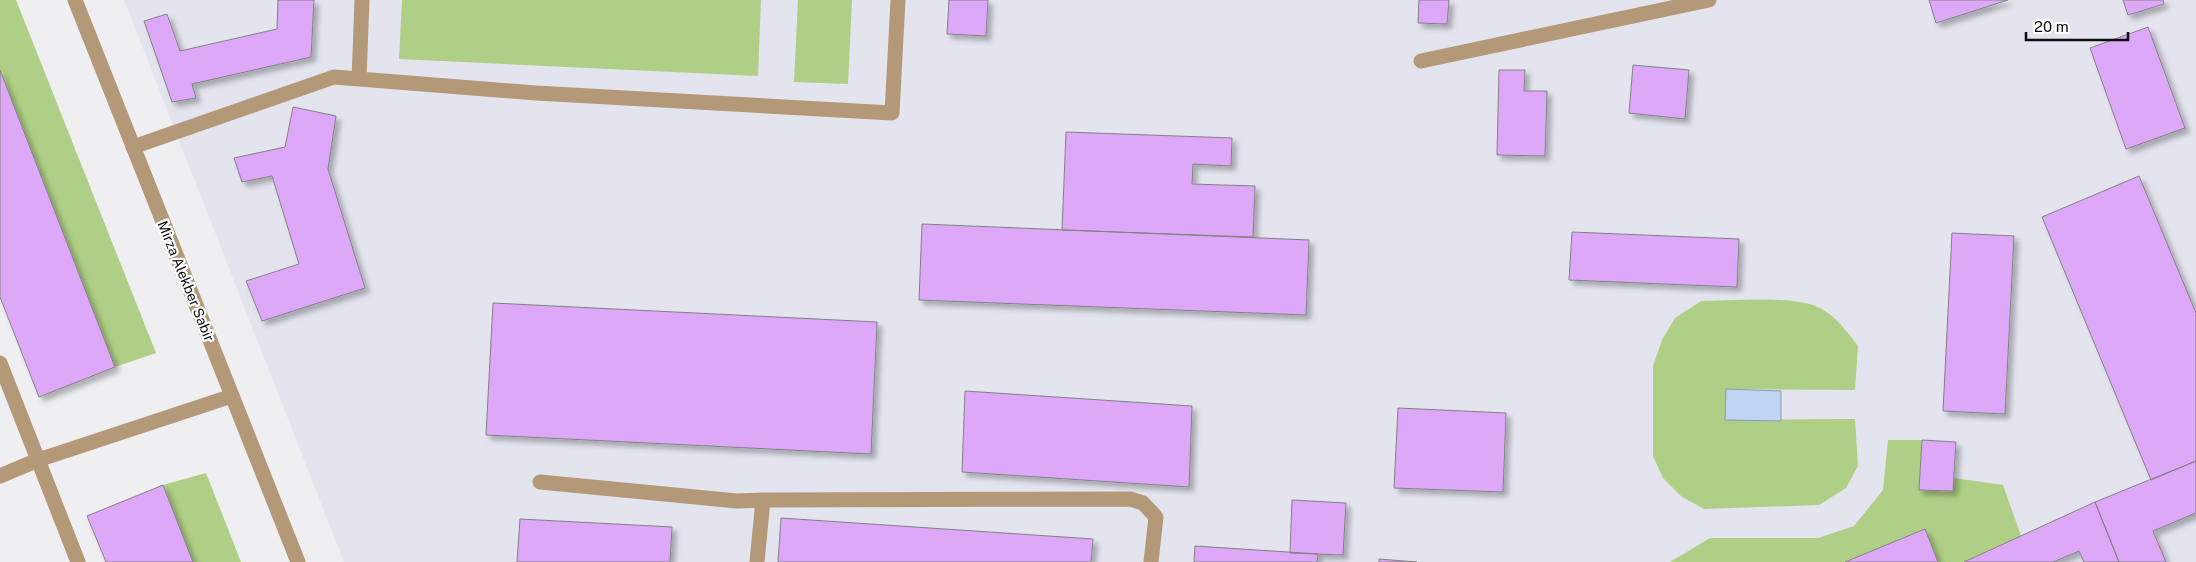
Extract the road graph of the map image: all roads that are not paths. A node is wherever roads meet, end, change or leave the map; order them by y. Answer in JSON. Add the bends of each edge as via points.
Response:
{"nodes":[{"id":1,"x":75,"y":0,"type":"edge"},
{"id":2,"x":362,"y":0,"type":"edge"},
{"id":3,"x":898,"y":0,"type":"edge"},
{"id":4,"x":1709,"y":0,"type":"edge"},
{"id":5,"x":1421,"y":61,"type":"dead end"},
{"id":6,"x":359,"y":79,"type":"junction"},
{"id":7,"x":133,"y":147,"type":"junction"},
{"id":8,"x":0,"y":364,"type":"edge"},
{"id":9,"x":232,"y":396,"type":"junction"},
{"id":10,"x":38,"y":460,"type":"junction"},
{"id":11,"x":0,"y":476,"type":"edge"},
{"id":12,"x":540,"y":482,"type":"dead end"},
{"id":13,"x":763,"y":500,"type":"junction"},
{"id":14,"x":78,"y":562,"type":"edge"},
{"id":15,"x":298,"y":562,"type":"edge"},
{"id":16,"x":757,"y":562,"type":"edge"},
{"id":17,"x":1151,"y":562,"type":"edge"}],
"edges":[{"from":1,"to":7,"type":"street","name":"Mirza Alekber Sabir"},
{"from":2,"to":6,"type":"street"},
{"from":3,"to":6,"type":"street","via":[[892,113]]},
{"from":4,"to":5,"type":"street"},
{"from":6,"to":7,"type":"street","via":[[334,77]]},
{"from":7,"to":9,"type":"street","name":"Mirza Alekber Sabir"},
{"from":8,"to":10,"type":"street"},
{"from":9,"to":10,"type":"street"},
{"from":9,"to":15,"type":"street","name":"Mirza Alekber Sabir"},
{"from":10,"to":11,"type":"street"},
{"from":10,"to":14,"type":"street"},
{"from":12,"to":13,"type":"street","via":[[738,501]]},
{"from":13,"to":16,"type":"street"},
{"from":13,"to":17,"type":"street","via":[[1130,499],[1143,503],[1156,517]]}]}
